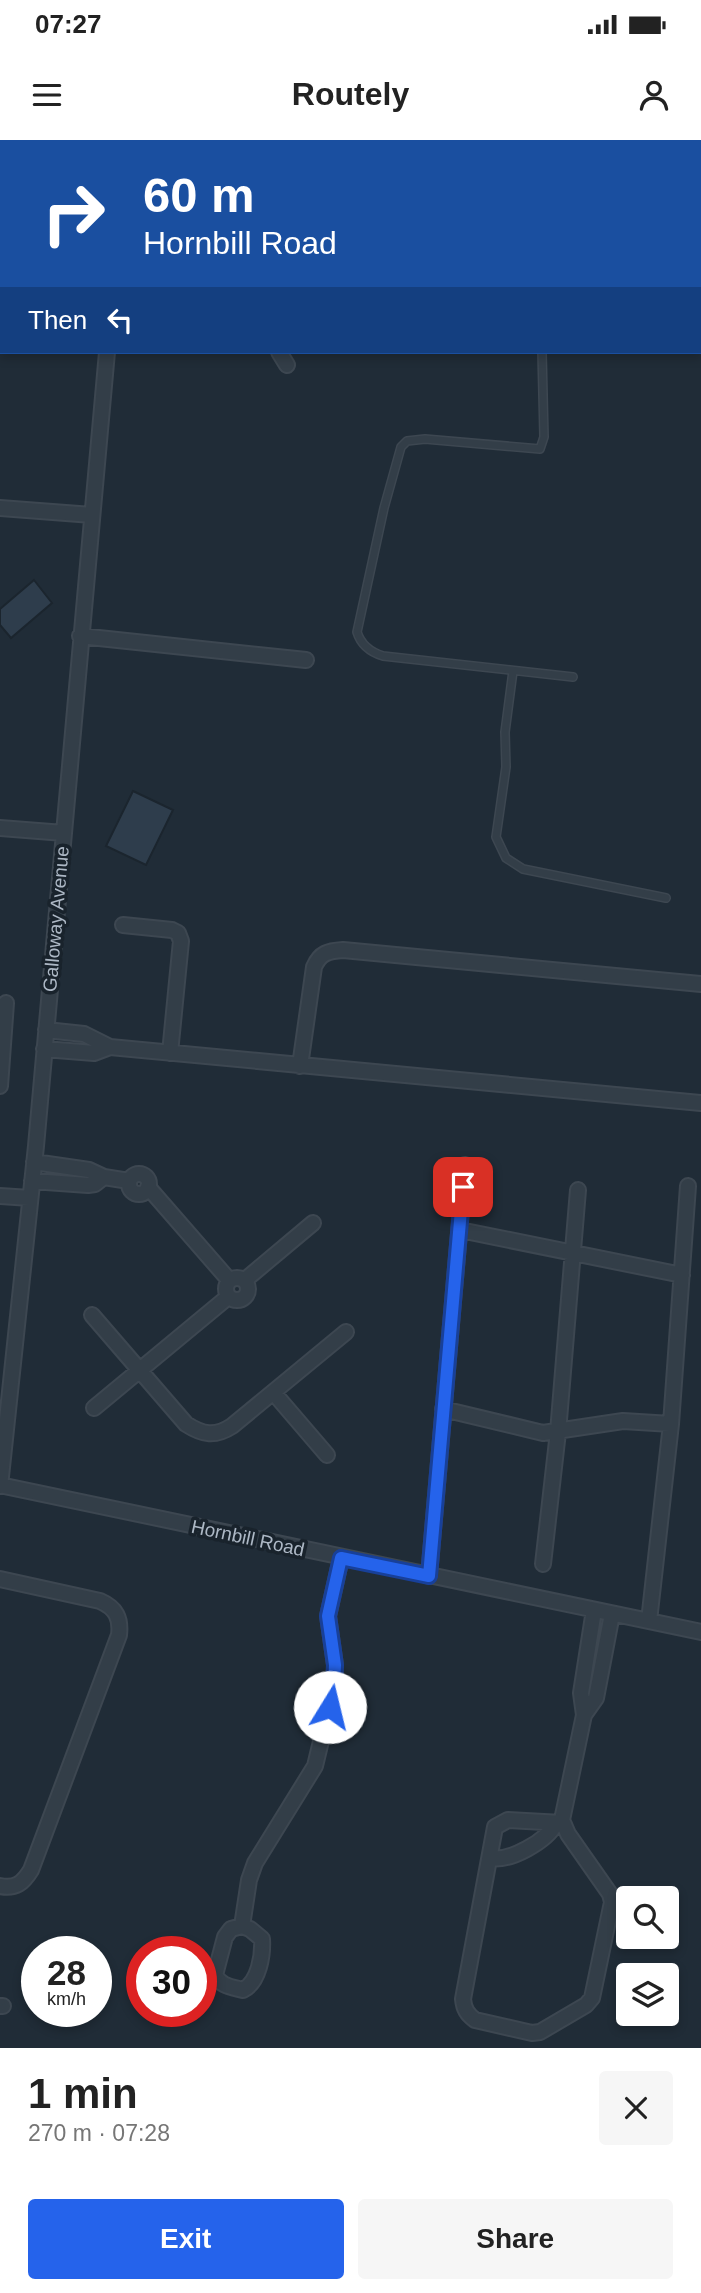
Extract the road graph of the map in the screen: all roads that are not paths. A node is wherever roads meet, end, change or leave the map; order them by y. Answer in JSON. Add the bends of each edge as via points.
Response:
{"nodes":[{"id":1,"x":107,"y":354,"type":"edge"},
{"id":2,"x":280,"y":354,"type":"edge"},
{"id":3,"x":542,"y":354,"type":"edge"},
{"id":4,"x":287,"y":365,"type":"dead end"},
{"id":5,"x":0,"y":508,"type":"edge"},
{"id":6,"x":92,"y":515,"type":"junction"},
{"id":7,"x":80,"y":636,"type":"junction"},
{"id":8,"x":306,"y":660,"type":"dead end"},
{"id":9,"x":513,"y":671,"type":"junction"},
{"id":10,"x":572,"y":677,"type":"dead end"},
{"id":11,"x":0,"y":828,"type":"edge"},
{"id":12,"x":64,"y":833,"type":"junction"},
{"id":13,"x":666,"y":898,"type":"dead end"},
{"id":14,"x":123,"y":925,"type":"dead end"},
{"id":15,"x":701,"y":984,"type":"edge"},
{"id":16,"x":6,"y":1003,"type":"dead end"},
{"id":17,"x":46,"y":1030,"type":"junction"},
{"id":18,"x":110,"y":1047,"type":"junction"},
{"id":19,"x":44,"y":1049,"type":"junction"},
{"id":20,"x":170,"y":1053,"type":"junction"},
{"id":21,"x":300,"y":1066,"type":"junction"},
{"id":22,"x":1,"y":1070,"type":"edge"},
{"id":23,"x":0,"y":1086,"type":"edge"},
{"id":24,"x":701,"y":1103,"type":"edge"},
{"id":25,"x":34,"y":1162,"type":"junction"},
{"id":26,"x":465,"y":1165,"type":"dead end"},
{"id":27,"x":104,"y":1177,"type":"junction"},
{"id":28,"x":32,"y":1181,"type":"junction"},
{"id":29,"x":688,"y":1186,"type":"dead end"},
{"id":30,"x":578,"y":1190,"type":"dead end"},
{"id":31,"x":0,"y":1196,"type":"edge"},
{"id":32,"x":30,"y":1198,"type":"junction"},
{"id":33,"x":313,"y":1223,"type":"dead end"},
{"id":34,"x":460,"y":1230,"type":"junction"},
{"id":35,"x":574,"y":1253,"type":"junction"},
{"id":36,"x":682,"y":1275,"type":"junction"},
{"id":37,"x":229,"y":1280,"type":"junction"},
{"id":38,"x":245,"y":1280,"type":"junction"},
{"id":39,"x":229,"y":1297,"type":"junction"},
{"id":40,"x":92,"y":1315,"type":"dead end"},
{"id":41,"x":346,"y":1332,"type":"dead end"},
{"id":42,"x":141,"y":1369,"type":"junction"},
{"id":43,"x":273,"y":1392,"type":"junction"},
{"id":44,"x":94,"y":1408,"type":"dead end"},
{"id":45,"x":443,"y":1409,"type":"junction"},
{"id":46,"x":671,"y":1424,"type":"junction"},
{"id":47,"x":558,"y":1432,"type":"junction"},
{"id":48,"x":327,"y":1455,"type":"dead end"},
{"id":49,"x":0,"y":1485,"type":"edge"},
{"id":50,"x":341,"y":1558,"type":"junction"},
{"id":51,"x":543,"y":1564,"type":"dead end"},
{"id":52,"x":429,"y":1576,"type":"junction"},
{"id":53,"x":0,"y":1579,"type":"edge"},
{"id":54,"x":594,"y":1610,"type":"junction"},
{"id":55,"x":612,"y":1614,"type":"junction"},
{"id":56,"x":649,"y":1621,"type":"junction"},
{"id":57,"x":701,"y":1632,"type":"edge"},
{"id":58,"x":584,"y":1715,"type":"junction"},
{"id":59,"x":559,"y":1823,"type":"junction"},
{"id":60,"x":490,"y":1858,"type":"junction"},
{"id":61,"x":0,"y":1886,"type":"edge"},
{"id":62,"x":242,"y":1926,"type":"junction"},
{"id":63,"x":217,"y":1954,"type":"edge"},
{"id":64,"x":217,"y":1980,"type":"edge"}],
"edges":[{"from":1,"to":6,"type":"street","name":"Galloway Avenue"},
{"from":2,"to":4,"type":"street"},
{"from":3,"to":9,"type":"lane","via":[[544,437],[540,449],[425,439],[407,441],[401,447],[357,626],[366,647],[383,656]]},
{"from":5,"to":6,"type":"street"},
{"from":6,"to":7,"type":"street","name":"Galloway Avenue"},
{"from":7,"to":8,"type":"street"},
{"from":7,"to":12,"type":"street","name":"Galloway Avenue"},
{"from":9,"to":10,"type":"lane"},
{"from":9,"to":13,"type":"lane","via":[[496,838],[506,858],[523,869]]},
{"from":11,"to":12,"type":"street"},
{"from":12,"to":17,"type":"street","name":"Galloway Avenue"},
{"from":14,"to":20,"type":"street","via":[[172,930],[181,941]]},
{"from":15,"to":21,"type":"street","via":[[331,951],[322,954],[314,967]]},
{"from":16,"to":22,"type":"street"},
{"from":17,"to":18,"type":"street","via":[[84,1034]]},
{"from":17,"to":19,"type":"street","name":"Galloway Avenue"},
{"from":18,"to":19,"type":"street","via":[[94,1053]]},
{"from":18,"to":20,"type":"street"},
{"from":19,"to":25,"type":"street","name":"Galloway Avenue"},
{"from":20,"to":21,"type":"street"},
{"from":21,"to":24,"type":"street"},
{"from":22,"to":23,"type":"street"},
{"from":25,"to":27,"type":"street","via":[[89,1170]]},
{"from":25,"to":28,"type":"street","name":"Galloway Avenue"},
{"from":26,"to":34,"type":"street"},
{"from":27,"to":28,"type":"street","via":[[88,1185]]},
{"from":27,"to":37,"type":"street","via":[[129,1181],[144,1175],[148,1187]]},
{"from":28,"to":32,"type":"street","name":"Galloway Avenue"},
{"from":29,"to":36,"type":"street"},
{"from":30,"to":35,"type":"street"},
{"from":31,"to":32,"type":"street"},
{"from":32,"to":49,"type":"street","name":"Galloway Avenue"},
{"from":33,"to":38,"type":"street"},
{"from":34,"to":35,"type":"street"},
{"from":34,"to":45,"type":"street"},
{"from":35,"to":36,"type":"street"},
{"from":35,"to":47,"type":"street"},
{"from":36,"to":46,"type":"street"},
{"from":37,"to":38,"type":"street"},
{"from":37,"to":39,"type":"street","via":[[225,1292]]},
{"from":38,"to":39,"type":"street","via":[[248,1288],[243,1298]]},
{"from":39,"to":42,"type":"street"},
{"from":40,"to":42,"type":"street"},
{"from":41,"to":43,"type":"street"},
{"from":42,"to":43,"type":"street","via":[[186,1424],[207,1434],[219,1434],[232,1426]]},
{"from":42,"to":44,"type":"street"},
{"from":43,"to":48,"type":"street"},
{"from":45,"to":47,"type":"street","via":[[528,1431]]},
{"from":45,"to":52,"type":"street"},
{"from":46,"to":47,"type":"street","via":[[623,1421]]},
{"from":46,"to":56,"type":"street"},
{"from":47,"to":51,"type":"street"},
{"from":49,"to":50,"type":"street","name":"Hornbill Road"},
{"from":50,"to":52,"type":"street","name":"Hornbill Road"},
{"from":50,"to":62,"type":"street","via":[[328,1616],[334,1687],[315,1766],[255,1863]]},
{"from":52,"to":54,"type":"street","name":"Hornbill Road"},
{"from":53,"to":61,"type":"street","via":[[100,1601],[114,1609],[120,1624],[31,1870],[20,1884]]},
{"from":54,"to":55,"type":"street","name":"Hornbill Road"},
{"from":54,"to":58,"type":"street","via":[[581,1693]]},
{"from":55,"to":56,"type":"street","name":"Hornbill Road"},
{"from":55,"to":58,"type":"street","via":[[596,1698]]},
{"from":56,"to":57,"type":"street","name":"Hornbill Road"},
{"from":58,"to":59,"type":"street"},
{"from":59,"to":60,"type":"street","via":[[507,1858]]},
{"from":59,"to":60,"type":"street","via":[[502,1822],[494,1832]]},
{"from":59,"to":60,"type":"street","via":[[607,1886],[611,1902],[592,1998],[540,2032],[475,2020],[464,2007]]},
{"from":62,"to":63,"type":"street","via":[[231,1929]]},
{"from":62,"to":64,"type":"street","via":[[262,1939],[254,1980],[243,1990]]}]}
